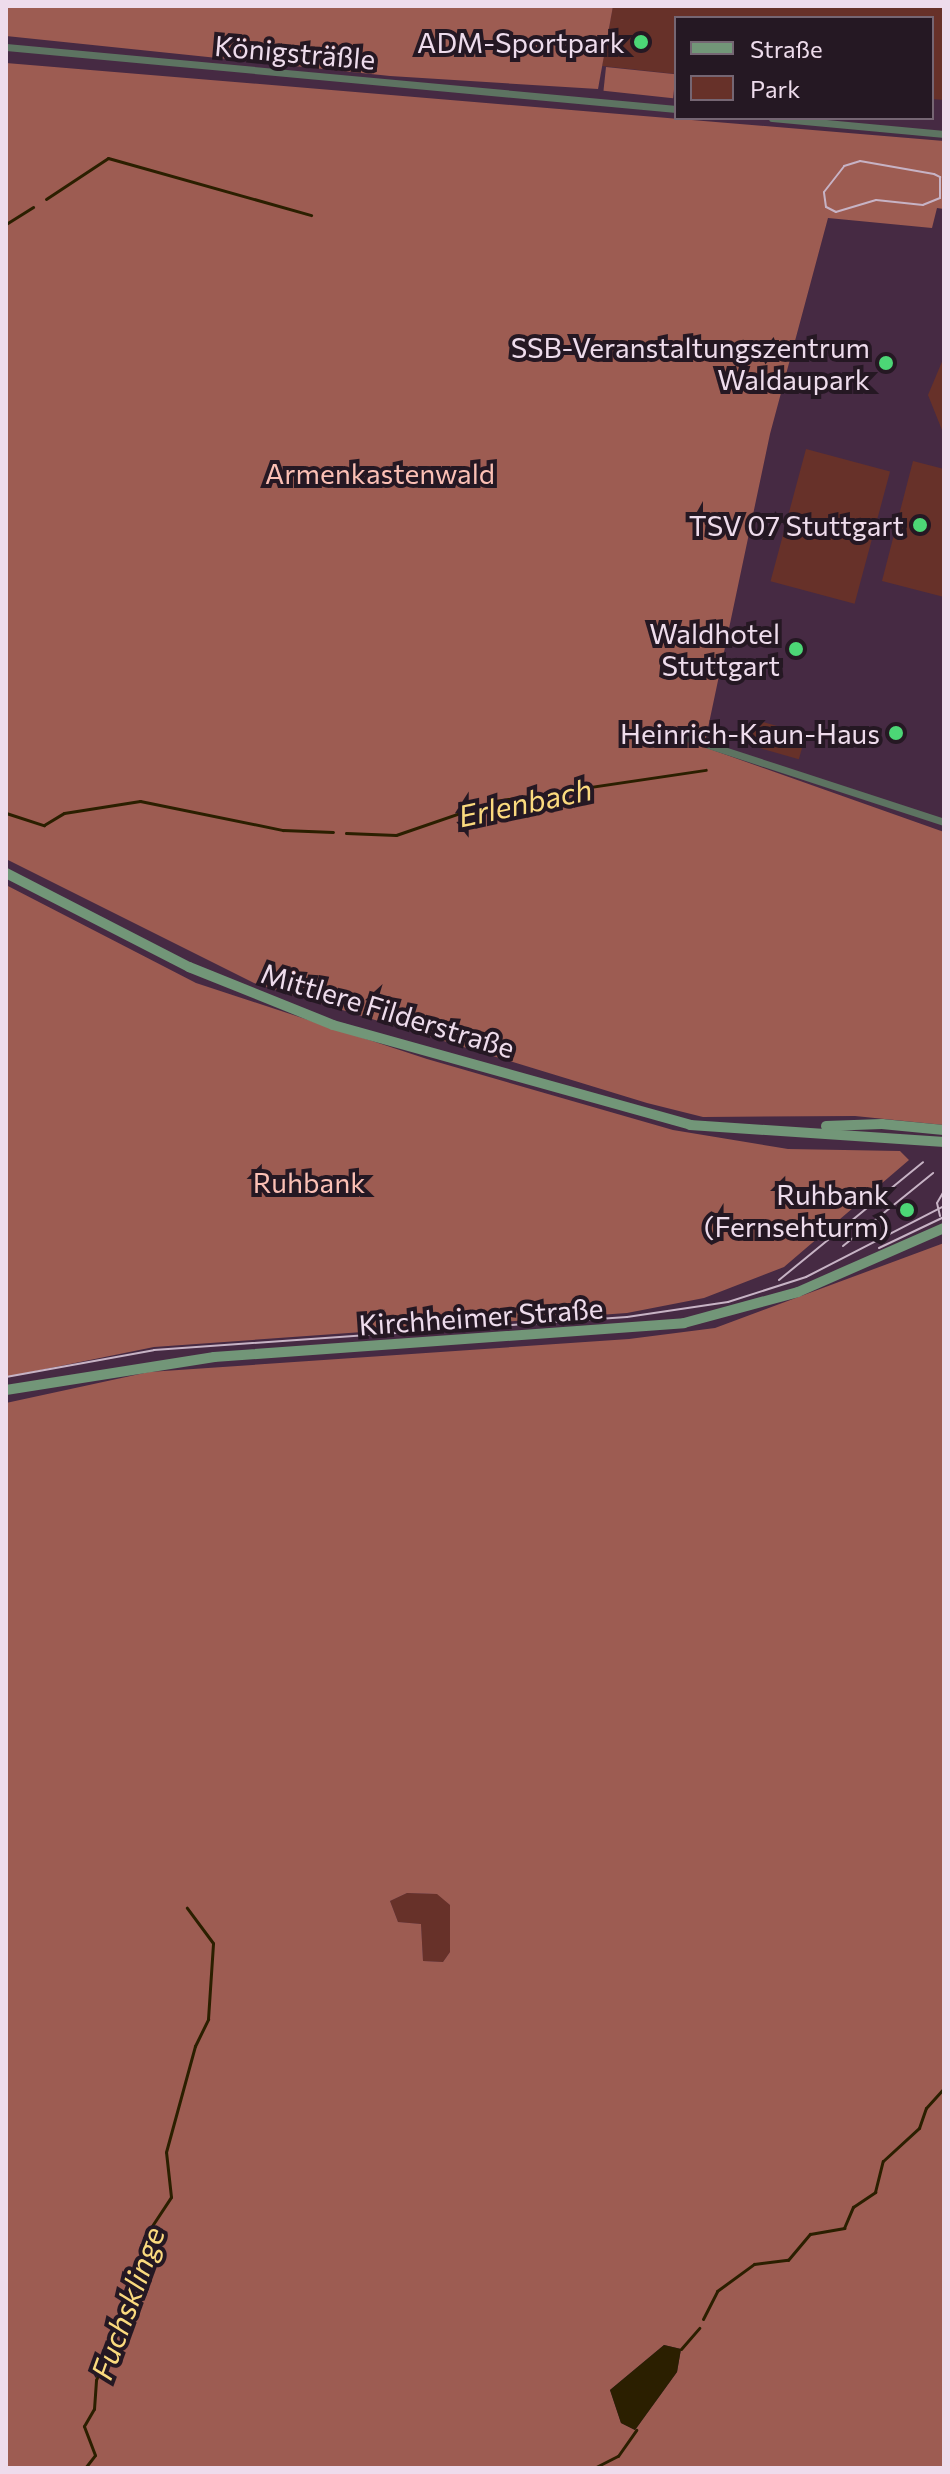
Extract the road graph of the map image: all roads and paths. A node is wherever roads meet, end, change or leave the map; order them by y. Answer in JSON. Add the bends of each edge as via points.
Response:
{"nodes":[{"id":1,"x":6,"y":47,"type":"edge"},
{"id":2,"x":674,"y":109,"type":"edge"},
{"id":3,"x":794,"y":120,"type":"edge"},
{"id":4,"x":944,"y":134,"type":"edge"},
{"id":5,"x":687,"y":738,"type":"dead end"},
{"id":6,"x":944,"y":822,"type":"edge"},
{"id":7,"x":6,"y":873,"type":"edge"},
{"id":8,"x":776,"y":1133,"type":"junction"},
{"id":9,"x":944,"y":1133,"type":"edge"},
{"id":10,"x":930,"y":1139,"type":"junction"},
{"id":11,"x":944,"y":1142,"type":"edge"},
{"id":12,"x":944,"y":1228,"type":"edge"},
{"id":13,"x":6,"y":1390,"type":"edge"}],
"edges":[{"from":1,"to":2,"type":"street","name":"Königsträßle"},
{"from":3,"to":4,"type":"street"},
{"from":5,"to":6,"type":"street"},
{"from":7,"to":8,"type":"main road","name":"Mittlere Filderstraße","via":[[189,967],[333,1025],[690,1125]]},
{"from":8,"to":9,"type":"main road","name":"Mittlere Filderstraße","via":[[882,1124]]},
{"from":8,"to":10,"type":"main road","name":"Mittlere Filderstraße"},
{"from":9,"to":10,"type":"main road"},
{"from":10,"to":11,"type":"main road","name":"Mittlere Filderstraße"},
{"from":12,"to":13,"type":"main road","name":"Kirchheimer Straße","via":[[798,1292],[684,1323],[156,1362]]}]}
